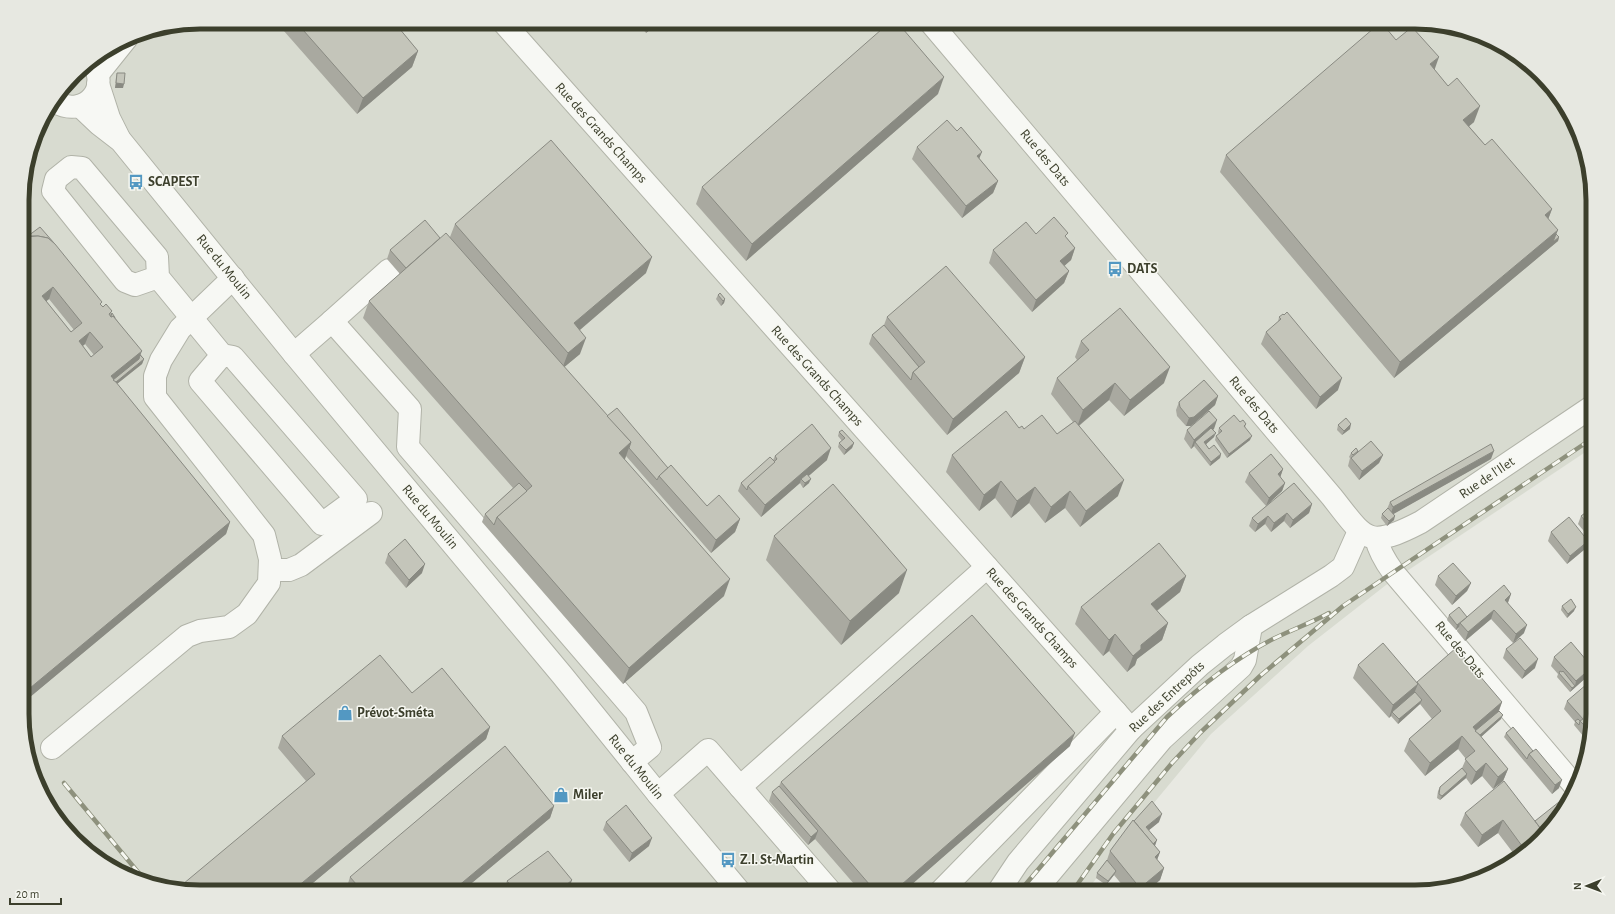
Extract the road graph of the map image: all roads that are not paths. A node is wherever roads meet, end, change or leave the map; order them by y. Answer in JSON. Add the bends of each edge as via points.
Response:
{"nodes":[{"id":1,"x":508,"y":29,"type":"edge"},
{"id":2,"x":936,"y":29,"type":"edge"},
{"id":3,"x":114,"y":53,"type":"edge"},
{"id":4,"x":96,"y":73,"type":"edge"},
{"id":5,"x":61,"y":107,"type":"edge"},
{"id":6,"x":121,"y":141,"type":"junction"},
{"id":7,"x":389,"y":270,"type":"dead end"},
{"id":8,"x":158,"y":277,"type":"junction"},
{"id":9,"x":233,"y":278,"type":"junction"},
{"id":10,"x":191,"y":317,"type":"junction"},
{"id":11,"x":332,"y":321,"type":"junction"},
{"id":12,"x":294,"y":354,"type":"junction"},
{"id":13,"x":222,"y":356,"type":"junction"},
{"id":14,"x":1586,"y":411,"type":"edge"},
{"id":15,"x":371,"y":513,"type":"dead end"},
{"id":16,"x":1367,"y":534,"type":"junction"},
{"id":17,"x":987,"y":567,"type":"junction"},
{"id":18,"x":270,"y":570,"type":"junction"},
{"id":19,"x":1250,"y":626,"type":"junction"},
{"id":20,"x":1116,"y":712,"type":"junction"},
{"id":21,"x":1131,"y":729,"type":"junction"},
{"id":22,"x":52,"y":748,"type":"dead end"},
{"id":23,"x":632,"y":762,"type":"junction"},
{"id":24,"x":1572,"y":781,"type":"edge"},
{"id":25,"x":740,"y":787,"type":"junction"},
{"id":26,"x":658,"y":794,"type":"junction"},
{"id":27,"x":734,"y":885,"type":"edge"},
{"id":28,"x":825,"y":885,"type":"edge"},
{"id":29,"x":947,"y":885,"type":"edge"},
{"id":30,"x":1003,"y":885,"type":"edge"},
{"id":31,"x":1040,"y":885,"type":"edge"}],
"edges":[{"from":1,"to":17,"type":"street","name":"Rue des Grands Champs"},
{"from":2,"to":16,"type":"street","name":"Rue des Dats","via":[[1332,497]]},
{"from":3,"to":4,"type":"street"},
{"from":4,"to":5,"type":"street","via":[[96,93],[90,101]]},
{"from":4,"to":6,"type":"street","name":"Rue du Moulin","via":[[109,118]]},
{"from":5,"to":6,"type":"street","name":"Rue du Moulin","via":[[98,124]]},
{"from":6,"to":9,"type":"street","name":"Rue du Moulin"},
{"from":7,"to":11,"type":"street"},
{"from":8,"to":8,"type":"street","via":[[135,285],[125,281],[53,191],[56,179],[71,167],[82,168],[157,256]]},
{"from":8,"to":10,"type":"street"},
{"from":9,"to":10,"type":"street"},
{"from":9,"to":12,"type":"street","name":"Rue du Moulin"},
{"from":10,"to":13,"type":"street"},
{"from":10,"to":18,"type":"street","via":[[180,329],[161,360],[155,376],[155,397],[264,535]]},
{"from":11,"to":12,"type":"street"},
{"from":11,"to":23,"type":"street","via":[[410,409],[408,447],[636,712],[650,747]]},
{"from":12,"to":23,"type":"street","name":"Rue du Moulin"},
{"from":13,"to":13,"type":"street","via":[[200,381],[322,524],[356,499],[233,357]]},
{"from":14,"to":16,"type":"street","name":"Rue de l'Ilet","via":[[1421,522],[1397,535]]},
{"from":15,"to":18,"type":"street","via":[[302,565],[289,570]]},
{"from":16,"to":19,"type":"street","name":"Rue des Entrepôts","via":[[1344,567]]},
{"from":16,"to":24,"type":"street","name":"Rue des Dats","via":[[1393,572]]},
{"from":17,"to":20,"type":"street","name":"Rue des Grands Champs"},
{"from":17,"to":25,"type":"street"},
{"from":18,"to":22,"type":"street","via":[[269,584],[247,614],[230,627],[200,631],[187,636]]},
{"from":19,"to":21,"type":"street","name":"Rue des Entrepôts","via":[[1200,665]]},
{"from":19,"to":31,"type":"street","via":[[1245,660],[1240,667],[1162,740]]},
{"from":20,"to":21,"type":"street","name":"Rue des Grands Champs"},
{"from":20,"to":29,"type":"street"},
{"from":21,"to":30,"type":"street","name":"Rue des Entrepôts","via":[[1018,862]]},
{"from":23,"to":26,"type":"street","name":"Rue du Moulin"},
{"from":25,"to":26,"type":"street","via":[[708,750]]},
{"from":25,"to":28,"type":"street"},
{"from":26,"to":27,"type":"street","name":"Rue du Moulin"}]}
